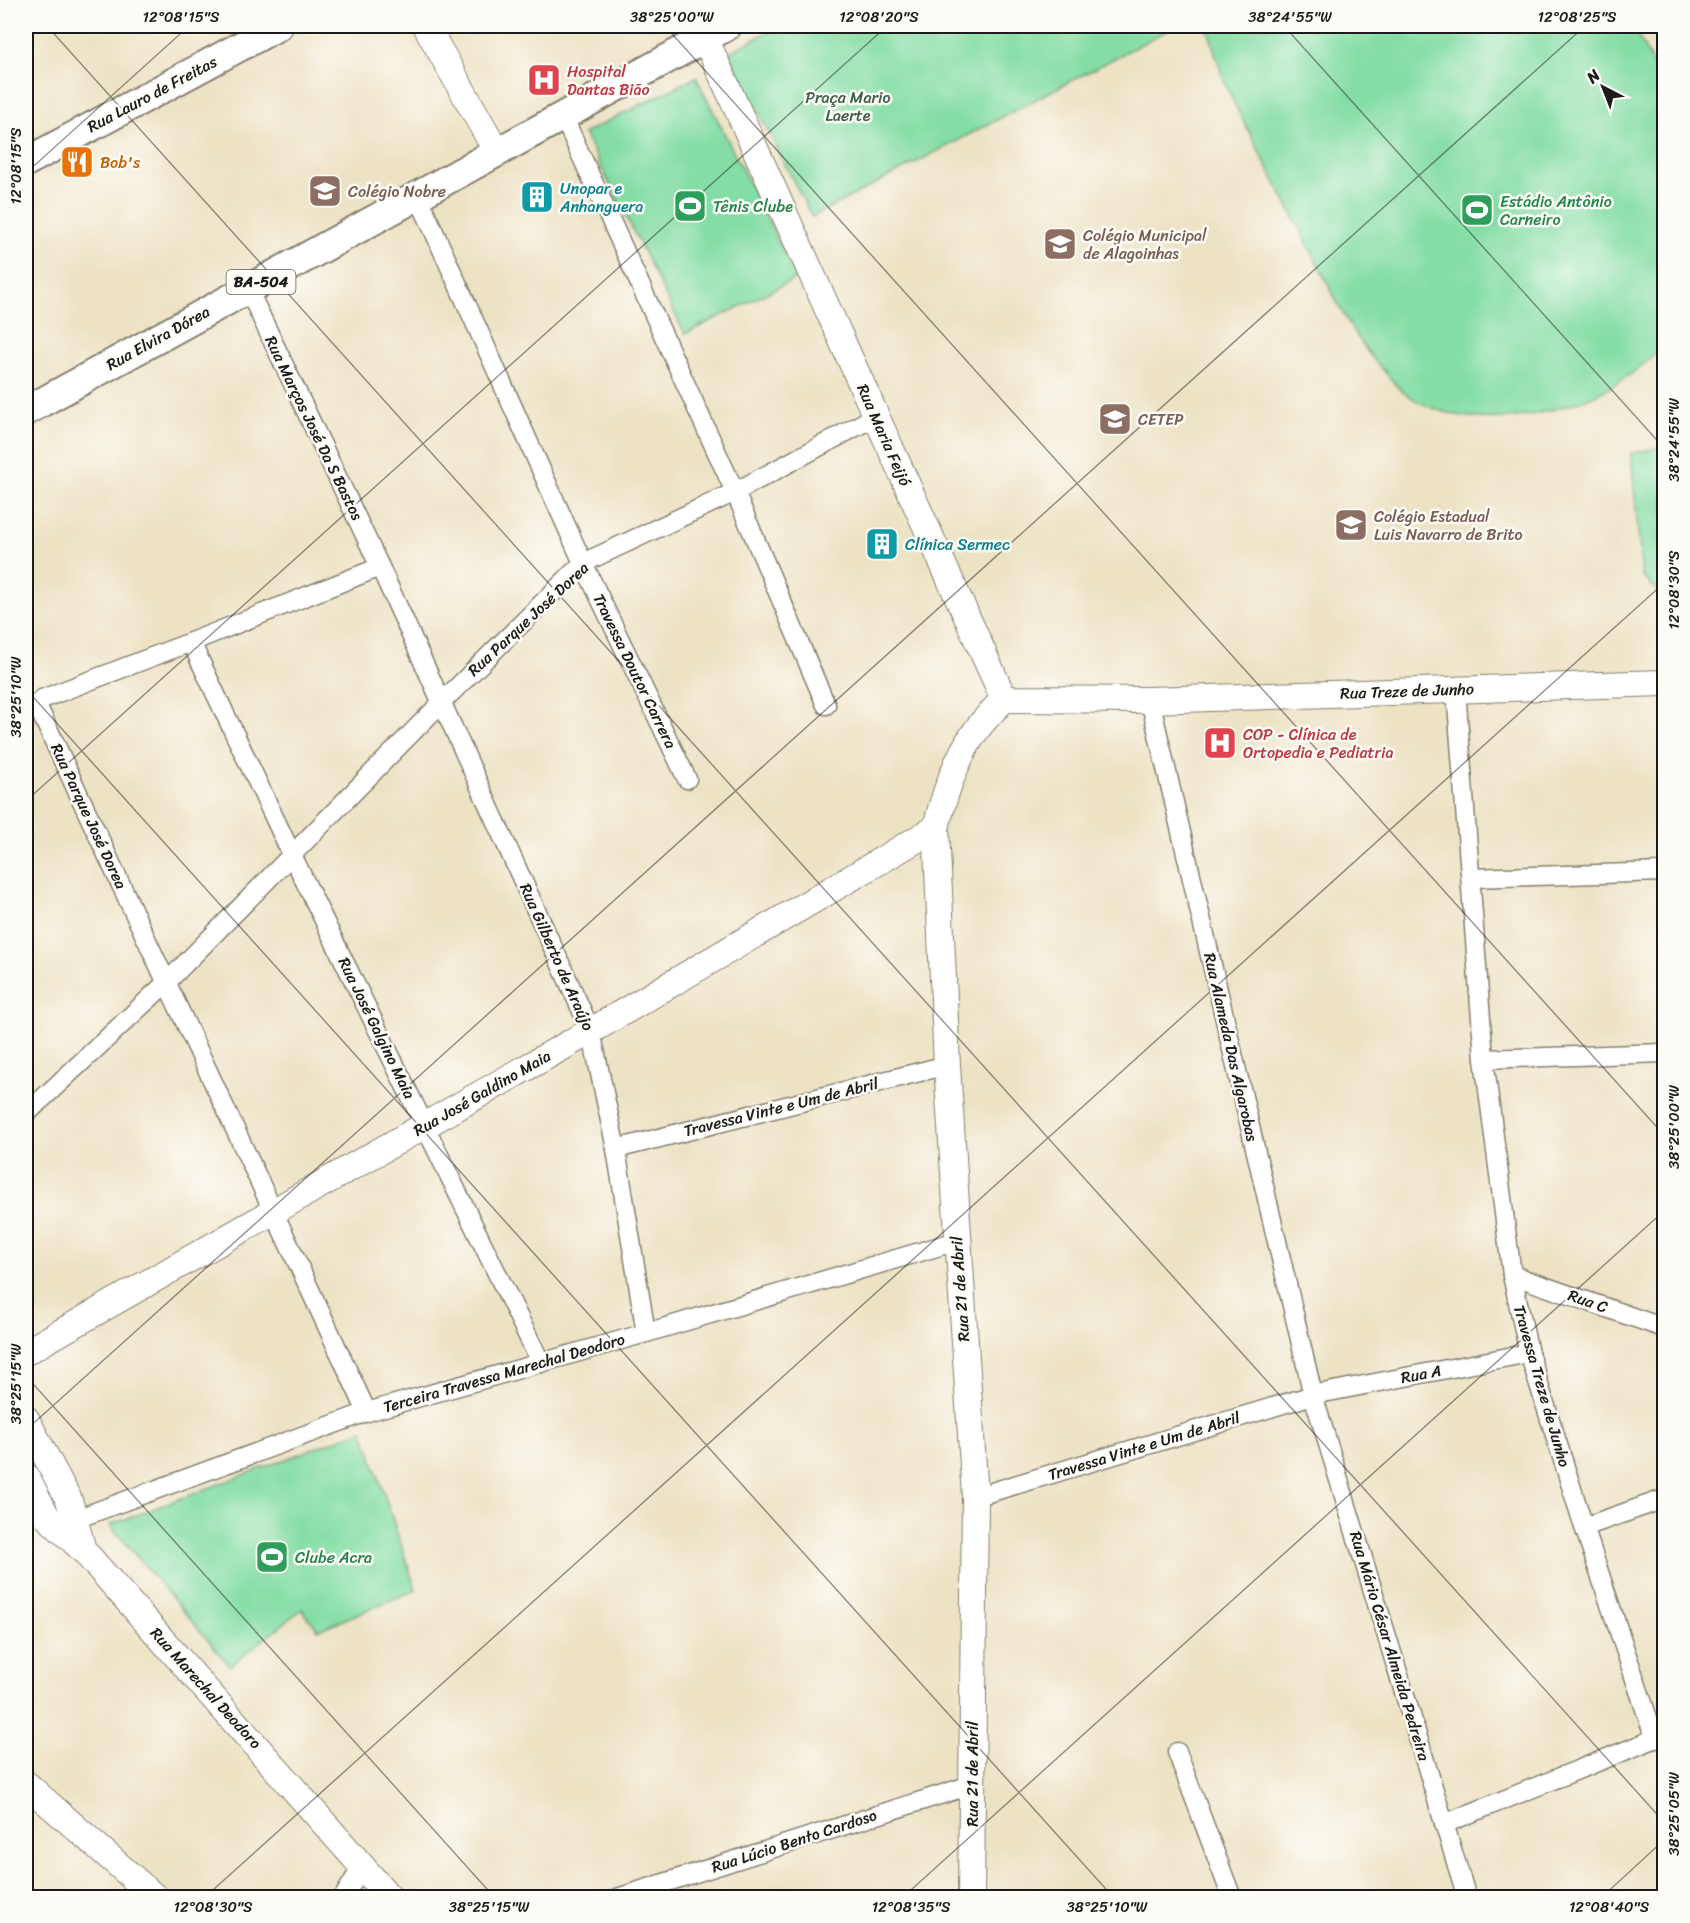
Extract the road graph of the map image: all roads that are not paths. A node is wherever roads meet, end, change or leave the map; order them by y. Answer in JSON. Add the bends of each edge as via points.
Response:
{"nodes":[{"id":1,"x":278,"y":26,"type":"edge"},
{"id":2,"x":426,"y":26,"type":"edge"},
{"id":3,"x":716,"y":32,"type":"edge"},
{"id":4,"x":563,"y":116,"type":"junction"},
{"id":5,"x":497,"y":152,"type":"junction"},
{"id":6,"x":26,"y":162,"type":"edge"},
{"id":7,"x":418,"y":196,"type":"junction"},
{"id":8,"x":248,"y":289,"type":"junction"},
{"id":9,"x":26,"y":411,"type":"edge"},
{"id":10,"x":876,"y":416,"type":"junction"},
{"id":11,"x":735,"y":492,"type":"junction"},
{"id":12,"x":583,"y":563,"type":"junction"},
{"id":13,"x":380,"y":567,"type":"junction"},
{"id":14,"x":191,"y":642,"type":"junction"},
{"id":15,"x":1665,"y":683,"type":"edge"},
{"id":16,"x":1456,"y":690,"type":"junction"},
{"id":17,"x":1004,"y":699,"type":"junction"},
{"id":18,"x":1150,"y":700,"type":"junction"},
{"id":19,"x":442,"y":702,"type":"junction"},
{"id":20,"x":825,"y":705,"type":"dead end"},
{"id":21,"x":687,"y":779,"type":"dead end"},
{"id":22,"x":936,"y":828,"type":"junction"},
{"id":23,"x":292,"y":855,"type":"junction"},
{"id":24,"x":1665,"y":872,"type":"edge"},
{"id":25,"x":1471,"y":878,"type":"junction"},
{"id":26,"x":167,"y":982,"type":"junction"},
{"id":27,"x":591,"y":1031,"type":"junction"},
{"id":28,"x":1665,"y":1053,"type":"edge"},
{"id":29,"x":1484,"y":1059,"type":"junction"},
{"id":30,"x":947,"y":1065,"type":"junction"},
{"id":31,"x":26,"y":1114,"type":"edge"},
{"id":32,"x":425,"y":1125,"type":"junction"},
{"id":33,"x":616,"y":1149,"type":"junction"},
{"id":34,"x":274,"y":1210,"type":"junction"},
{"id":35,"x":957,"y":1241,"type":"junction"},
{"id":36,"x":1512,"y":1275,"type":"junction"},
{"id":37,"x":1665,"y":1328,"type":"edge"},
{"id":38,"x":646,"y":1333,"type":"junction"},
{"id":39,"x":26,"y":1352,"type":"edge"},
{"id":40,"x":1530,"y":1353,"type":"junction"},
{"id":41,"x":541,"y":1363,"type":"junction"},
{"id":42,"x":1313,"y":1395,"type":"junction"},
{"id":43,"x":367,"y":1412,"type":"junction"},
{"id":44,"x":26,"y":1419,"type":"edge"},
{"id":45,"x":26,"y":1476,"type":"edge"},
{"id":46,"x":975,"y":1497,"type":"junction"},
{"id":47,"x":1665,"y":1499,"type":"edge"},
{"id":48,"x":68,"y":1524,"type":"junction"},
{"id":49,"x":1584,"y":1527,"type":"junction"},
{"id":50,"x":1660,"y":1737,"type":"edge"},
{"id":51,"x":1177,"y":1752,"type":"dead end"},
{"id":52,"x":26,"y":1784,"type":"edge"},
{"id":53,"x":971,"y":1785,"type":"junction"},
{"id":54,"x":1444,"y":1824,"type":"junction"},
{"id":55,"x":363,"y":1865,"type":"junction"},
{"id":56,"x":156,"y":1898,"type":"edge"},
{"id":57,"x":343,"y":1898,"type":"edge"},
{"id":58,"x":390,"y":1898,"type":"edge"},
{"id":59,"x":617,"y":1898,"type":"edge"},
{"id":60,"x":971,"y":1898,"type":"edge"},
{"id":61,"x":1232,"y":1898,"type":"edge"},
{"id":62,"x":1467,"y":1898,"type":"edge"}],
"edges":[{"from":1,"to":6,"type":"main road","name":"Rua Lauro de Freitas"},
{"from":2,"to":5,"type":"street"},
{"from":3,"to":4,"type":"main road","number":"BA-504"},
{"from":3,"to":10,"type":"street","name":"Rua Maria Feijó"},
{"from":4,"to":5,"type":"main road","number":"BA-504"},
{"from":4,"to":11,"type":"street"},
{"from":5,"to":7,"type":"main road","name":"Rua Elvira Dórea","number":"BA-504"},
{"from":7,"to":8,"type":"main road","name":"Rua Elvira Dórea","number":"BA-504"},
{"from":7,"to":12,"type":"street"},
{"from":8,"to":9,"type":"main road","name":"Rua Elvira Dórea","number":"BA-504"},
{"from":8,"to":13,"type":"street","name":"Rua Marços José Da S Bastos"},
{"from":10,"to":11,"type":"street","name":"Rua Parque José Dorea"},
{"from":10,"to":17,"type":"street","name":"Rua Maria Feijó"},
{"from":11,"to":12,"type":"street","name":"Rua Parque José Dorea"},
{"from":11,"to":20,"type":"street"},
{"from":12,"to":19,"type":"street","name":"Rua Parque José Dorea"},
{"from":12,"to":21,"type":"street","name":"Travessa Doutor Carrera"},
{"from":13,"to":14,"type":"street","name":"Rua Parque José Dorea"},
{"from":13,"to":19,"type":"street","name":"Rua Marços José Da S Bastos"},
{"from":14,"to":23,"type":"street"},
{"from":14,"to":26,"type":"street","name":"Rua Parque José Dorea","via":[[38,703]]},
{"from":15,"to":16,"type":"street","name":"Rua Treze de Junho"},
{"from":16,"to":18,"type":"street","name":"Rua Treze de Junho"},
{"from":16,"to":25,"type":"street","name":"Travessa Treze de Junho"},
{"from":17,"to":18,"type":"street"},
{"from":17,"to":22,"type":"street","name":"Rua 21 de Abril","via":[[975,732],[959,762],[944,794]]},
{"from":18,"to":42,"type":"street","name":"Rua Alameda Das Algarobas"},
{"from":19,"to":23,"type":"street","name":"Rua Parque José Dorea"},
{"from":19,"to":27,"type":"street","name":"Rua Gilberto de Araújo"},
{"from":22,"to":27,"type":"street","name":"Rua José Galdino Maia"},
{"from":22,"to":30,"type":"street","name":"Rua 21 de Abril"},
{"from":23,"to":26,"type":"street","name":"Rua Parque José Dorea"},
{"from":23,"to":32,"type":"street","name":"Rua José Galgino Maia"},
{"from":24,"to":25,"type":"street"},
{"from":25,"to":29,"type":"street","name":"Travessa Treze de Junho"},
{"from":26,"to":31,"type":"street","name":"Rua Parque José Dorea"},
{"from":26,"to":34,"type":"street"},
{"from":27,"to":32,"type":"street","name":"Rua José Galdino Maia"},
{"from":27,"to":33,"type":"street","name":"Rua Gilberto de Araújo"},
{"from":28,"to":29,"type":"street"},
{"from":29,"to":36,"type":"street","name":"Travessa Treze de Junho"},
{"from":30,"to":33,"type":"street","name":"Travessa Vinte e Um de Abril"},
{"from":30,"to":35,"type":"street","name":"Rua 21 de Abril"},
{"from":32,"to":34,"type":"street","name":"Rua José Galdino Maia"},
{"from":32,"to":41,"type":"street","name":"Rua José Galgino Maia"},
{"from":33,"to":38,"type":"street","name":"Rua Gilberto de Araújo"},
{"from":34,"to":39,"type":"street","name":"Rua José Galdino Maia"},
{"from":34,"to":43,"type":"street"},
{"from":35,"to":38,"type":"street","name":"Terceira Travessa Marechal Deodoro"},
{"from":35,"to":46,"type":"street","name":"Rua 21 de Abril"},
{"from":36,"to":37,"type":"street","name":"Rua C"},
{"from":36,"to":40,"type":"street","name":"Travessa Treze de Junho"},
{"from":38,"to":41,"type":"street","name":"Terceira Travessa Marechal Deodoro"},
{"from":40,"to":42,"type":"street","name":"Rua A"},
{"from":40,"to":49,"type":"street","name":"Travessa Treze de Junho"},
{"from":41,"to":43,"type":"street","name":"Terceira Travessa Marechal Deodoro"},
{"from":42,"to":46,"type":"street","name":"Travessa Vinte e Um de Abril"},
{"from":42,"to":54,"type":"street","name":"Rua Mário César Almeida Pedreira"},
{"from":43,"to":48,"type":"street","name":"Terceira Travessa Marechal Deodoro"},
{"from":44,"to":48,"type":"street","via":[[69,1500]]},
{"from":45,"to":48,"type":"street","via":[[48,1517]]},
{"from":46,"to":53,"type":"street","name":"Rua 21 de Abril"},
{"from":47,"to":49,"type":"street"},
{"from":48,"to":55,"type":"street","name":"Rua Marechal Deodoro","via":[[83,1550]]},
{"from":49,"to":50,"type":"street","name":"Travessa Treze de Junho"},
{"from":50,"to":54,"type":"street"},
{"from":51,"to":61,"type":"street"},
{"from":52,"to":56,"type":"street"},
{"from":53,"to":59,"type":"street","name":"Rua Lúcio Bento Cardoso"},
{"from":53,"to":60,"type":"street","name":"Rua 21 de Abril"},
{"from":54,"to":62,"type":"street","name":"Rua Mário César Almeida Pedreira"},
{"from":55,"to":57,"type":"street"},
{"from":55,"to":58,"type":"street","name":"Rua Marechal Deodoro"}]}
